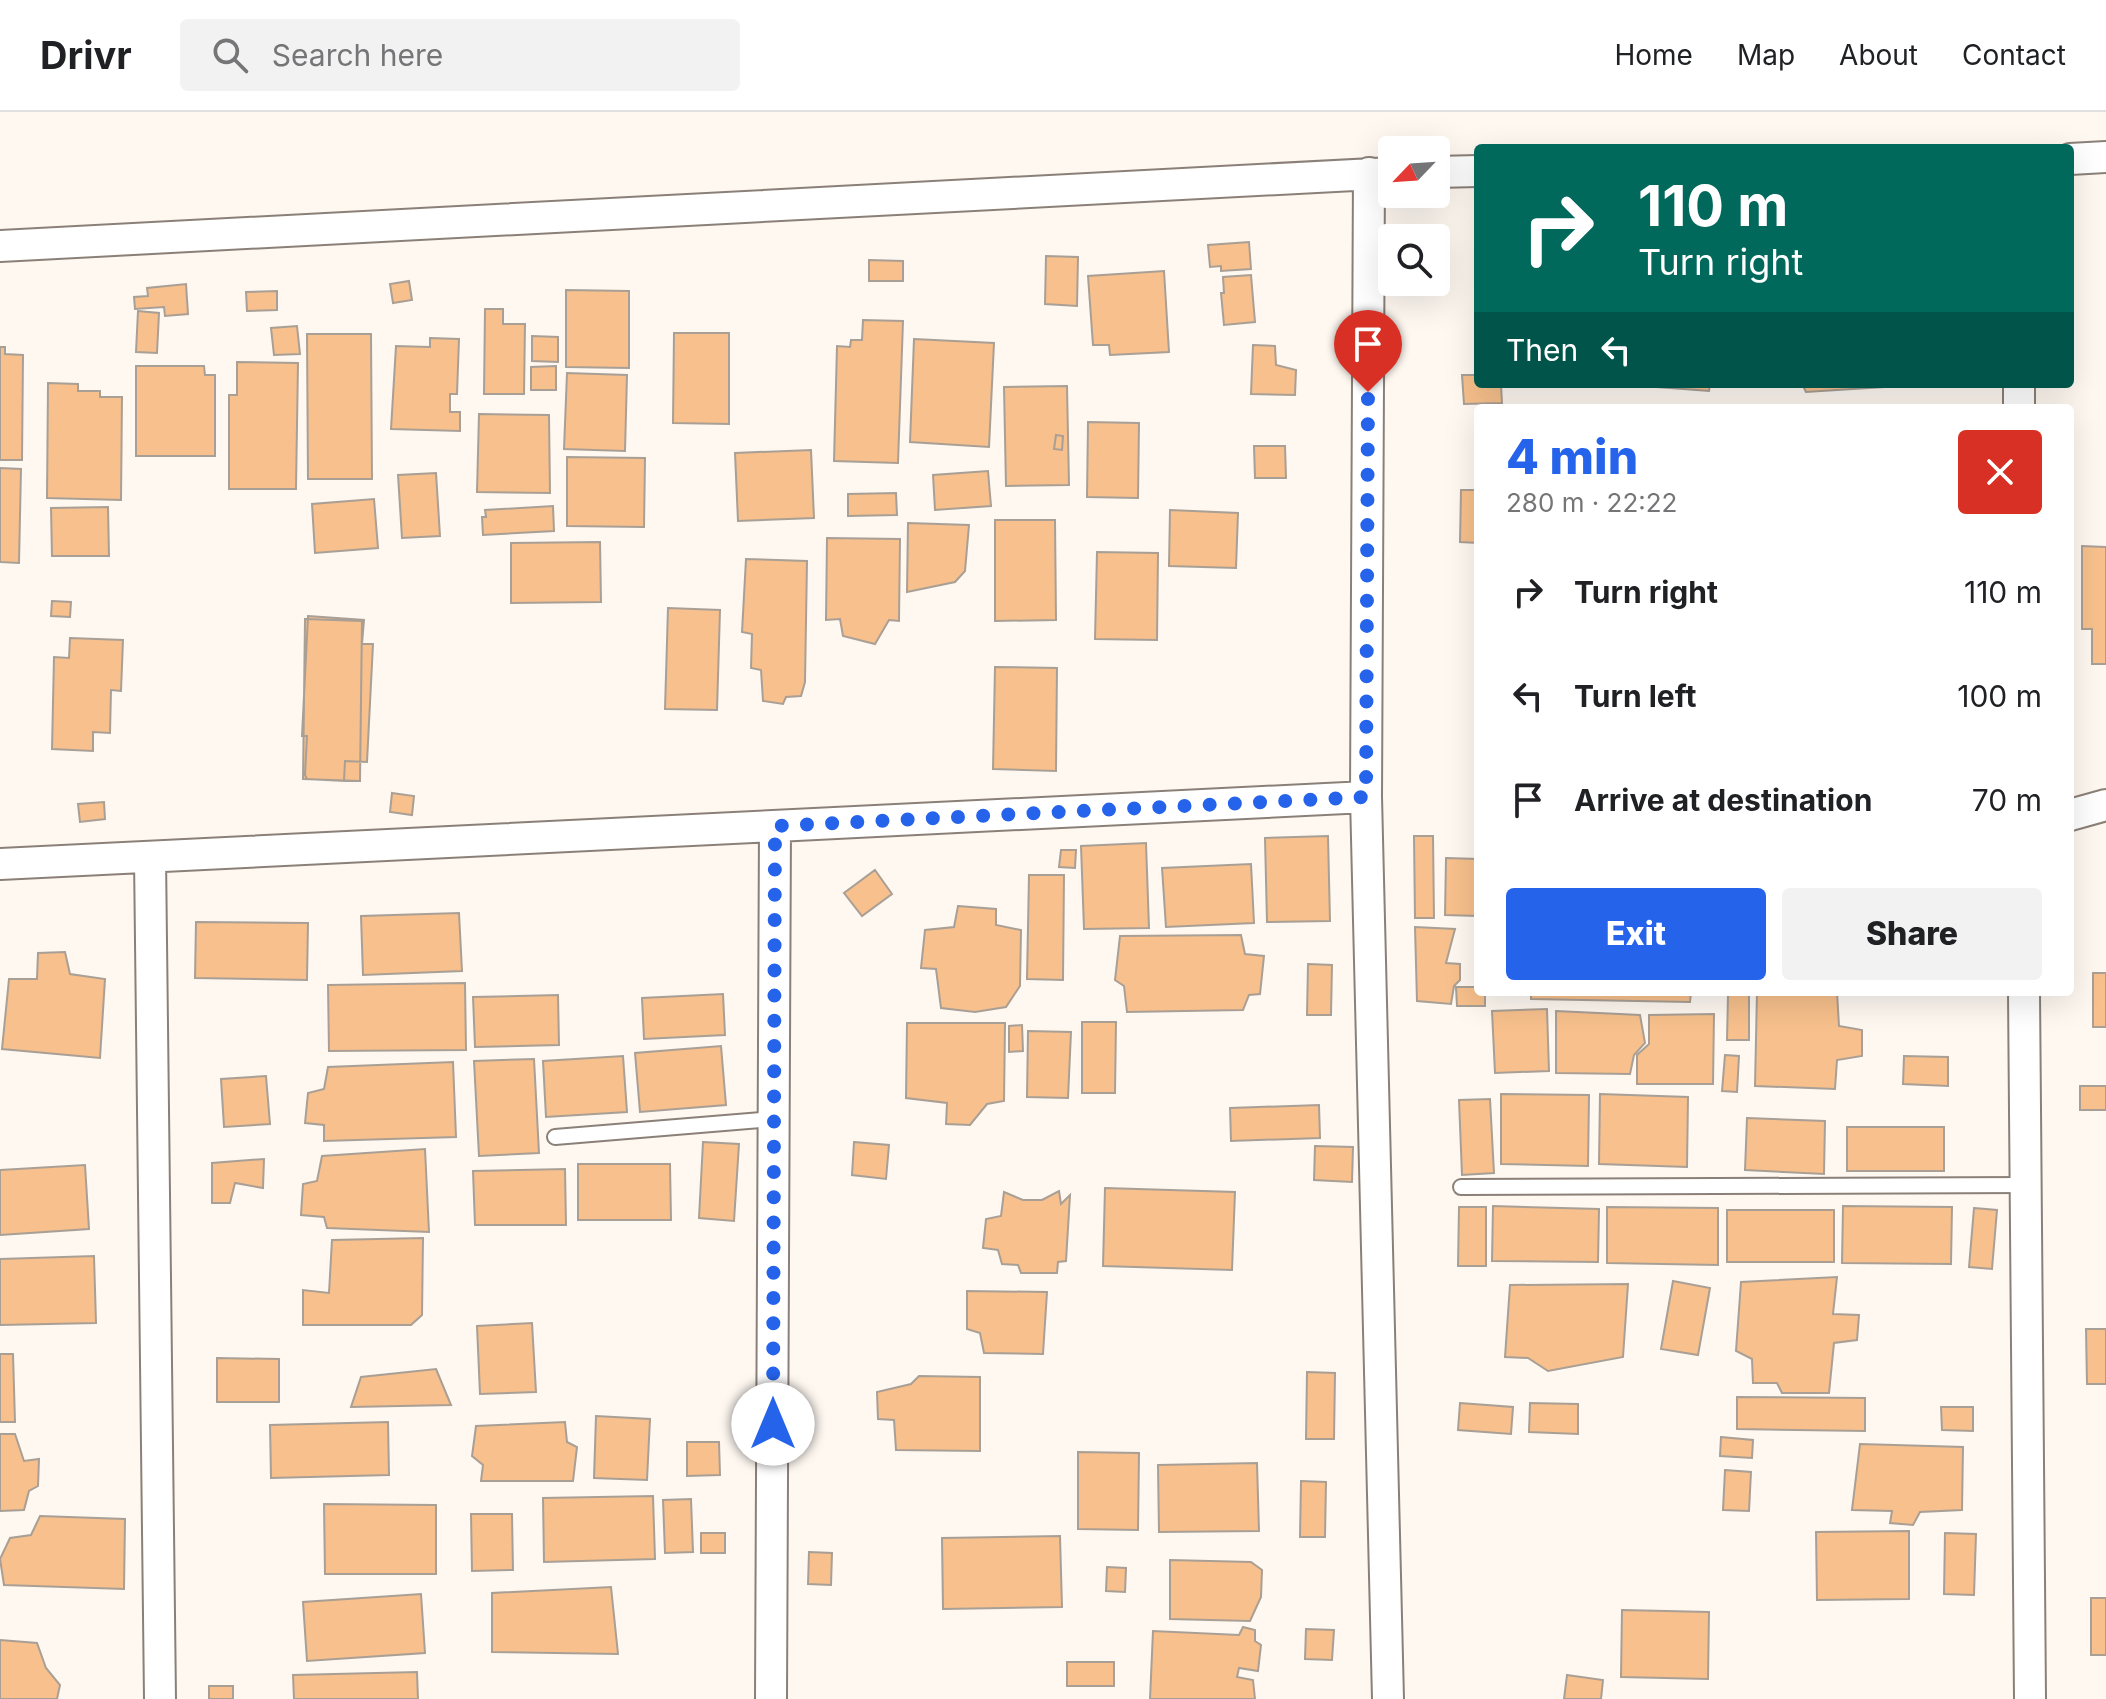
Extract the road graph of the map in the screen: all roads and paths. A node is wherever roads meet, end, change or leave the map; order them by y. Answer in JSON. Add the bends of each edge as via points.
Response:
{"nodes":[{"id":1,"x":2106,"y":157,"type":"edge"},
{"id":2,"x":2074,"y":159,"type":"edge"},
{"id":3,"x":1474,"y":171,"type":"edge"},
{"id":4,"x":1450,"y":172,"type":"edge"},
{"id":5,"x":1378,"y":173,"type":"edge"},
{"id":6,"x":1379,"y":208,"type":"edge"},
{"id":7,"x":0,"y":246,"type":"edge"},
{"id":8,"x":1366,"y":797,"type":"junction"},
{"id":9,"x":2106,"y":805,"type":"edge"},
{"id":10,"x":2074,"y":814,"type":"edge"},
{"id":11,"x":775,"y":826,"type":"junction"},
{"id":12,"x":150,"y":857,"type":"junction"},
{"id":13,"x":0,"y":864,"type":"edge"},
{"id":14,"x":2024,"y":996,"type":"edge"},
{"id":15,"x":774,"y":1119,"type":"junction"},
{"id":16,"x":555,"y":1137,"type":"dead end"},
{"id":17,"x":2026,"y":1185,"type":"junction"},
{"id":18,"x":1461,"y":1187,"type":"dead end"},
{"id":19,"x":160,"y":1699,"type":"edge"},
{"id":20,"x":771,"y":1699,"type":"edge"},
{"id":21,"x":1388,"y":1699,"type":"edge"},
{"id":22,"x":2030,"y":1699,"type":"edge"}],
"edges":[{"from":1,"to":2,"type":"street"},
{"from":3,"to":4,"type":"street"},
{"from":5,"to":7,"type":"street"},
{"from":6,"to":8,"type":"street"},
{"from":8,"to":11,"type":"street"},
{"from":8,"to":21,"type":"street"},
{"from":9,"to":10,"type":"street"},
{"from":11,"to":12,"type":"street"},
{"from":11,"to":15,"type":"street"},
{"from":12,"to":13,"type":"street"},
{"from":12,"to":19,"type":"street"},
{"from":14,"to":17,"type":"street"},
{"from":15,"to":16,"type":"lane"},
{"from":15,"to":20,"type":"street"},
{"from":17,"to":18,"type":"lane"},
{"from":17,"to":22,"type":"street"}]}
